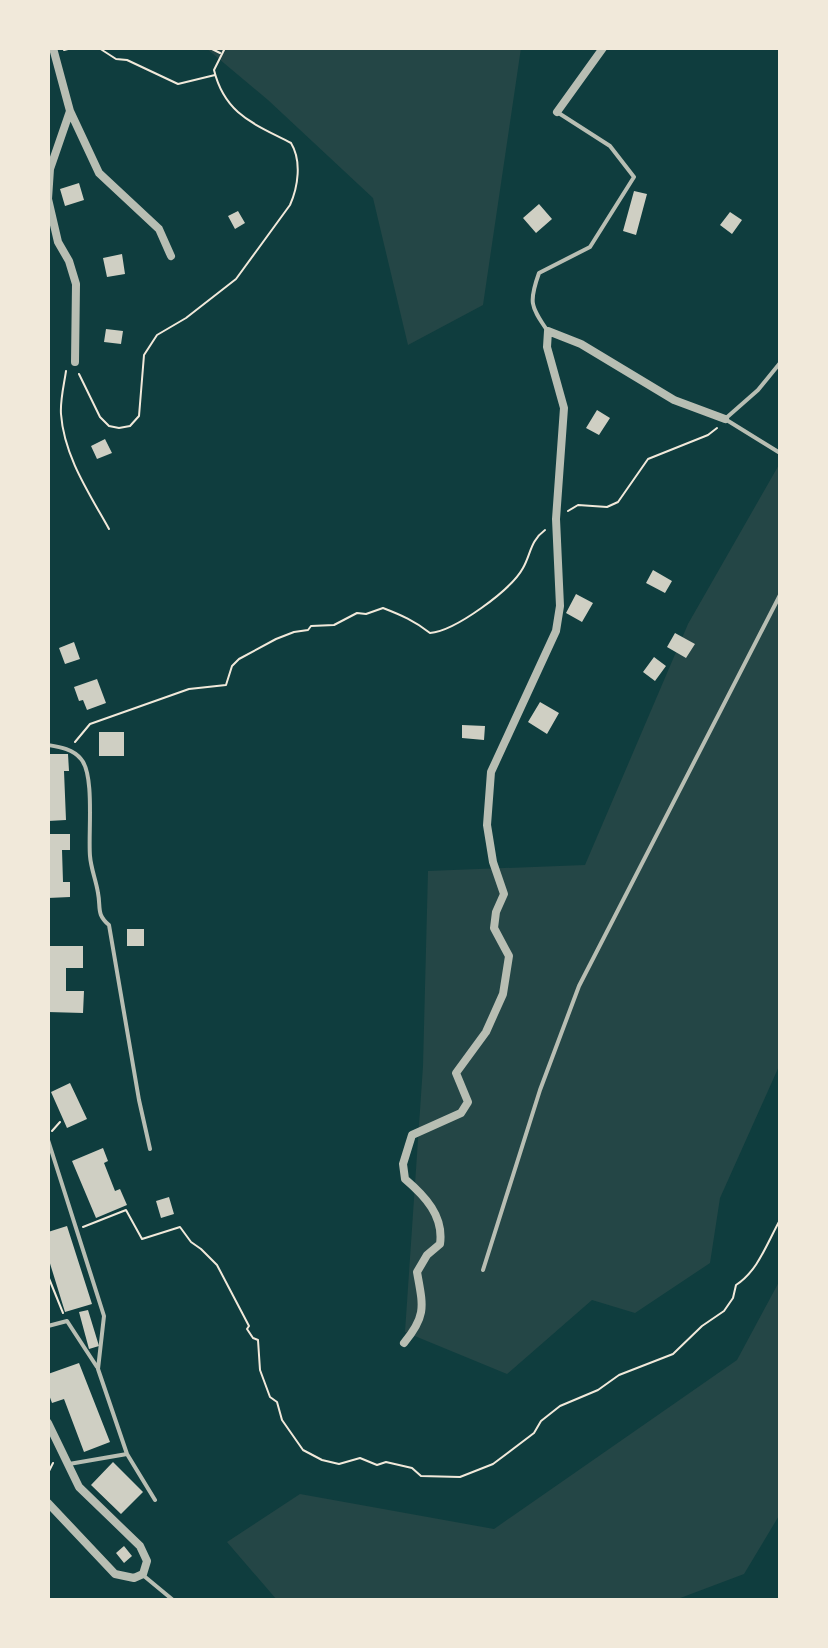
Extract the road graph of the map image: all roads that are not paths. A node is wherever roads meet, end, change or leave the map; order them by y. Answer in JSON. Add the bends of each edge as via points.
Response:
{"nodes":[{"id":1,"x":53,"y":48,"type":"edge"},
{"id":2,"x":603,"y":48,"type":"edge"},
{"id":3,"x":70,"y":111,"type":"junction"},
{"id":4,"x":557,"y":112,"type":"joint"},
{"id":5,"x":171,"y":256,"type":"dead end"},
{"id":6,"x":548,"y":331,"type":"junction"},
{"id":7,"x":75,"y":362,"type":"road end"},
{"id":8,"x":780,"y":363,"type":"edge"},
{"id":9,"x":725,"y":419,"type":"junction"},
{"id":10,"x":780,"y":453,"type":"edge"},
{"id":11,"x":780,"y":595,"type":"edge"},
{"id":12,"x":48,"y":745,"type":"edge"},
{"id":13,"x":48,"y":1137,"type":"edge"},
{"id":14,"x":150,"y":1149,"type":"dead end"},
{"id":15,"x":483,"y":1270,"type":"dead end"},
{"id":16,"x":48,"y":1326,"type":"edge"},
{"id":17,"x":404,"y":1343,"type":"dead end"},
{"id":18,"x":98,"y":1369,"type":"junction"},
{"id":19,"x":48,"y":1423,"type":"edge"},
{"id":20,"x":127,"y":1454,"type":"junction"},
{"id":21,"x":67,"y":1464,"type":"junction"},
{"id":22,"x":155,"y":1500,"type":"dead end"},
{"id":23,"x":48,"y":1503,"type":"edge"},
{"id":24,"x":143,"y":1574,"type":"junction"},
{"id":25,"x":173,"y":1600,"type":"edge"}],
"edges":[{"from":1,"to":3,"type":"street"},
{"from":2,"to":4,"type":"street"},
{"from":3,"to":5,"type":"street","via":[[99,173],[159,229]]},
{"from":3,"to":7,"type":"street","via":[[50,169],[48,199],[76,284]]},
{"from":4,"to":6,"type":"lane","via":[[610,146],[634,177],[590,247],[539,273],[530,296]]},
{"from":6,"to":9,"type":"street","via":[[581,344],[674,400]]},
{"from":6,"to":17,"type":"street","via":[[547,347],[564,408],[557,521],[560,606],[556,631],[491,772],[487,825],[504,894],[494,928],[509,956],[503,994],[486,1032],[456,1073],[468,1102],[461,1113],[412,1135],[403,1164],[405,1179],[427,1197],[442,1231],[440,1244],[417,1272],[423,1305],[418,1326]]},
{"from":8,"to":9,"type":"lane"},
{"from":9,"to":10,"type":"lane"},
{"from":11,"to":15,"type":"lane","via":[[579,986]]},
{"from":12,"to":14,"type":"lane","via":[[70,750],[83,760],[98,911],[109,925]]},
{"from":13,"to":18,"type":"lane","via":[[104,1316]]},
{"from":16,"to":18,"type":"lane","via":[[67,1321]]},
{"from":18,"to":20,"type":"lane"},
{"from":19,"to":21,"type":"street"},
{"from":20,"to":21,"type":"lane"},
{"from":20,"to":22,"type":"lane"},
{"from":21,"to":24,"type":"street","via":[[79,1487],[140,1546],[147,1561]]},
{"from":23,"to":24,"type":"street","via":[[115,1574]]},
{"from":24,"to":25,"type":"lane"}]}
